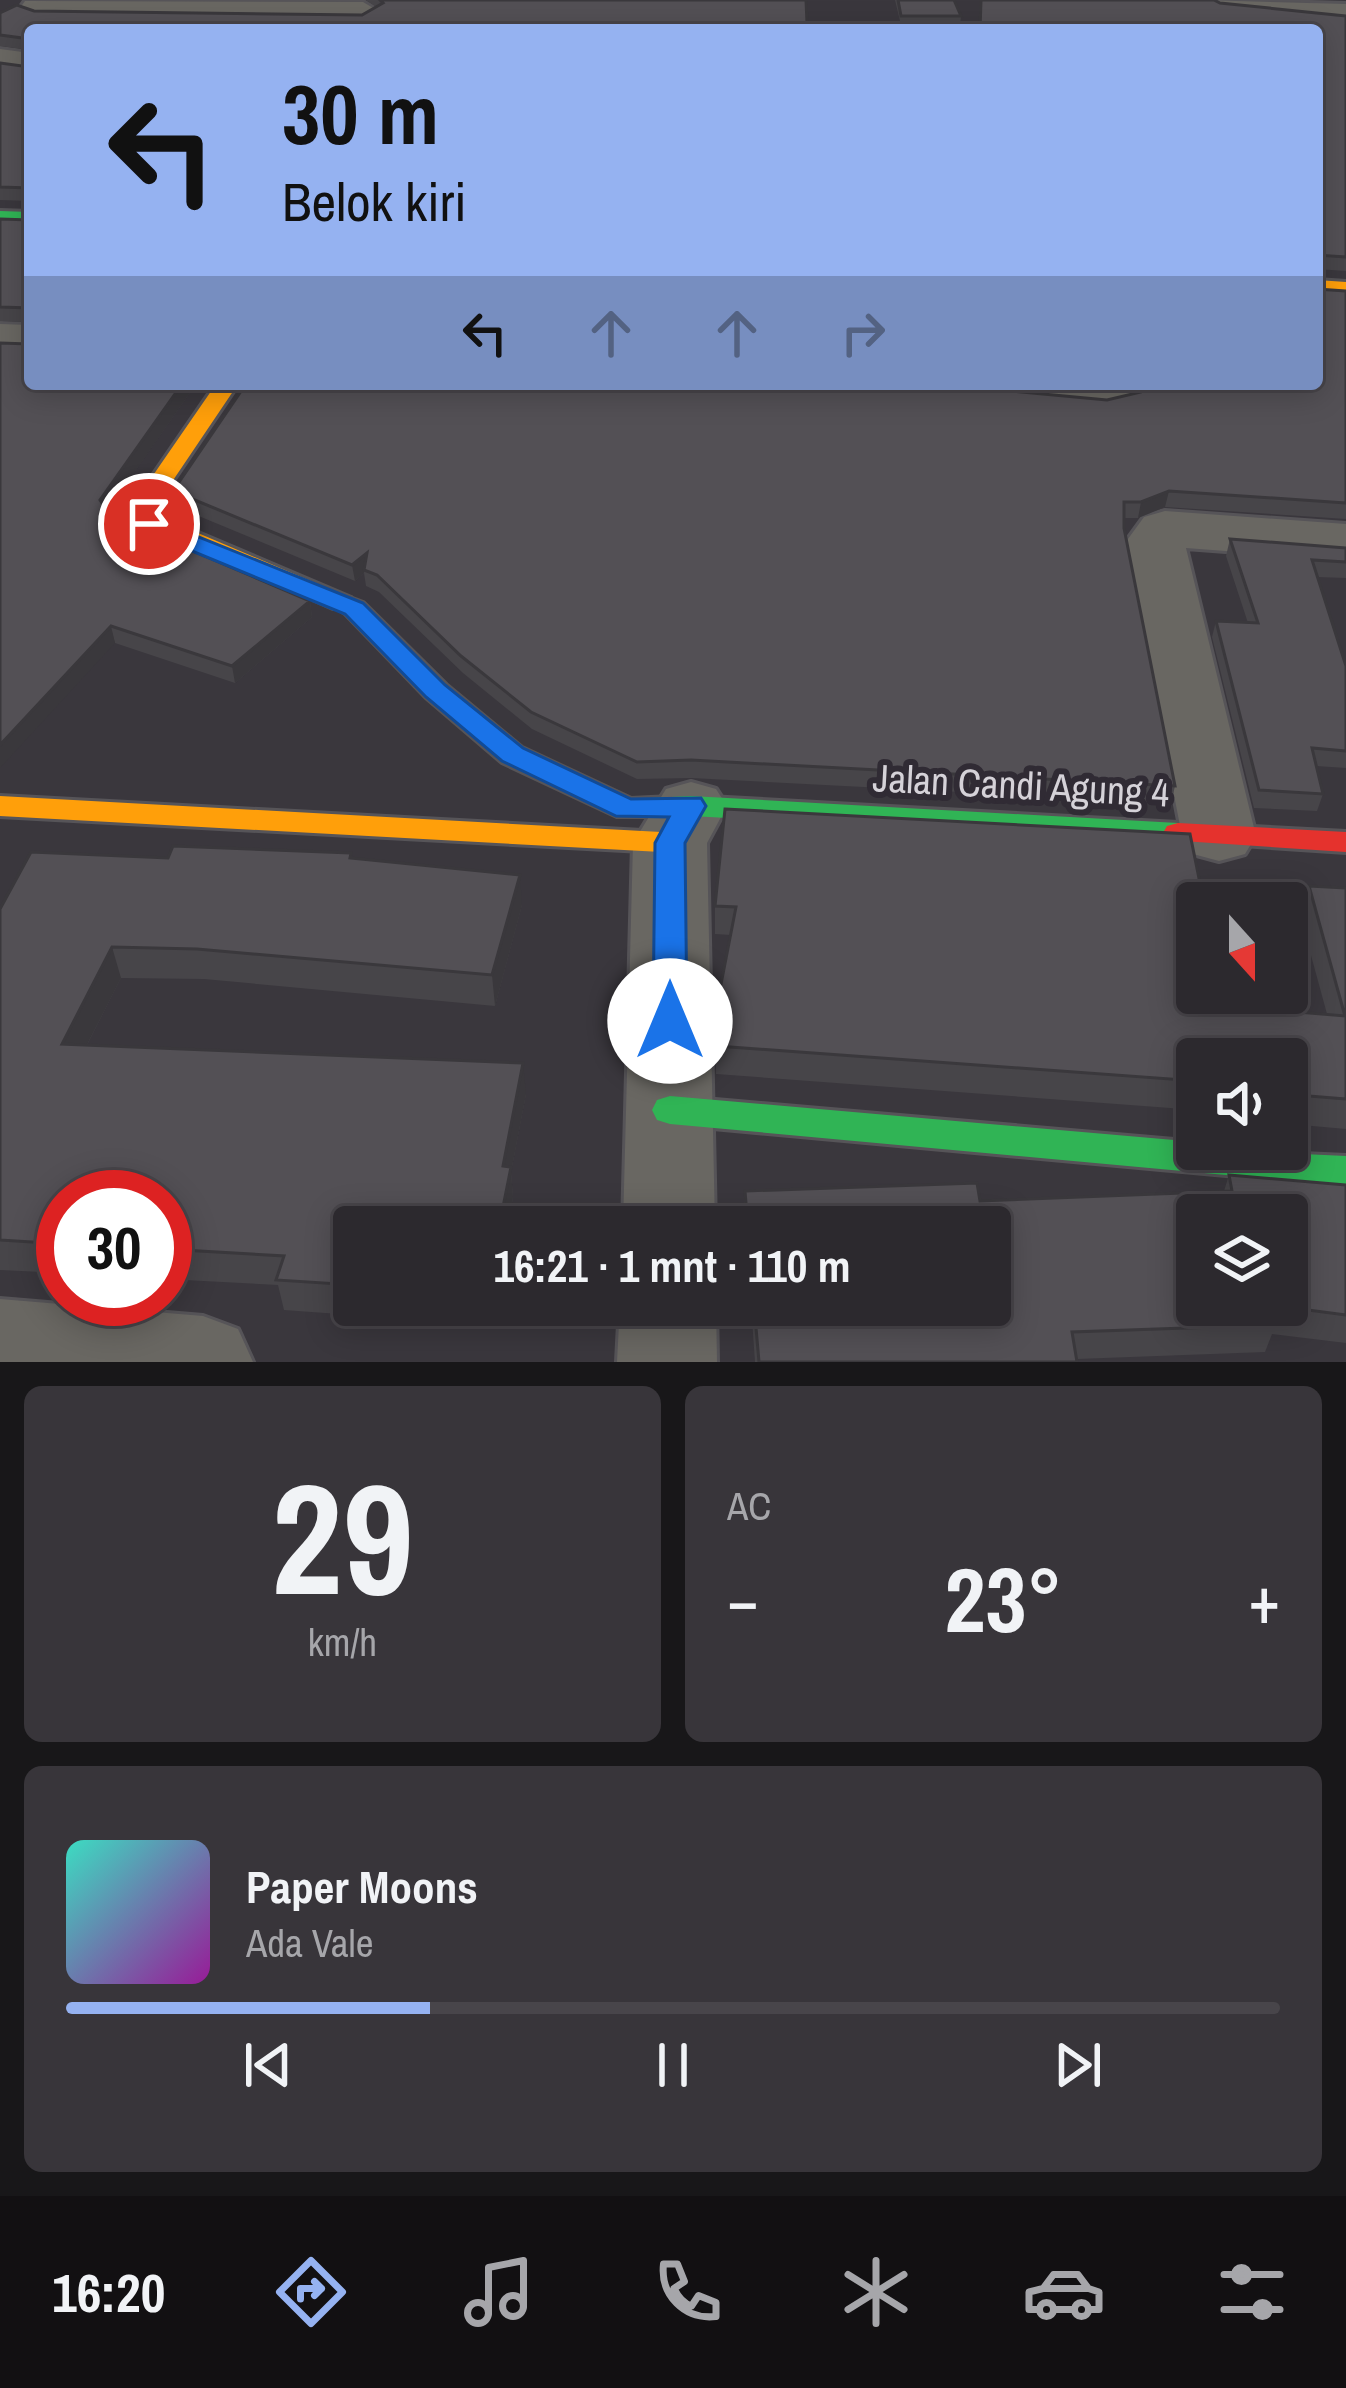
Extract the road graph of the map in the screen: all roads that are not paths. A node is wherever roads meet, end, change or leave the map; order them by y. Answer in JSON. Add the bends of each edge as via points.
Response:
{"nodes":[{"id":1,"x":1218,"y":0,"type":"edge"},
{"id":2,"x":41,"y":4,"type":"edge"},
{"id":3,"x":1275,"y":12,"type":"edge"},
{"id":4,"x":362,"y":14,"type":"edge"},
{"id":5,"x":1346,"y":14,"type":"edge"},
{"id":6,"x":0,"y":18,"type":"edge"},
{"id":7,"x":223,"y":390,"type":"edge"},
{"id":8,"x":1048,"y":390,"type":"edge"},
{"id":9,"x":1120,"y":390,"type":"edge"},
{"id":10,"x":1346,"y":542,"type":"edge"},
{"id":11,"x":0,"y":806,"type":"edge"},
{"id":12,"x":680,"y":824,"type":"junction"},
{"id":13,"x":1220,"y":836,"type":"junction"},
{"id":14,"x":1346,"y":842,"type":"edge"},
{"id":15,"x":670,"y":1110,"type":"junction"},
{"id":16,"x":1346,"y":1171,"type":"edge"},
{"id":17,"x":669,"y":1206,"type":"edge"},
{"id":18,"x":668,"y":1326,"type":"edge"},
{"id":19,"x":0,"y":1344,"type":"edge"},
{"id":20,"x":202,"y":1362,"type":"edge"},
{"id":21,"x":668,"y":1362,"type":"edge"}],
"edges":[{"from":1,"to":3,"type":"street"},
{"from":2,"to":4,"type":"street"},
{"from":2,"to":6,"type":"street"},
{"from":3,"to":5,"type":"street"},
{"from":7,"to":12,"type":"street","via":[[137,516],[354,608],[512,754],[627,809]]},
{"from":8,"to":9,"type":"street"},
{"from":10,"to":13,"type":"street","via":[[1165,529],[1155,543]]},
{"from":11,"to":12,"type":"street"},
{"from":12,"to":13,"type":"street","name":"Jalan Candi Agung 4"},
{"from":12,"to":15,"type":"street"},
{"from":13,"to":14,"type":"street","name":"Jalan Candi Agung 4"},
{"from":15,"to":16,"type":"street"},
{"from":15,"to":17,"type":"street"},
{"from":18,"to":21,"type":"street"},
{"from":19,"to":20,"type":"street"}]}
